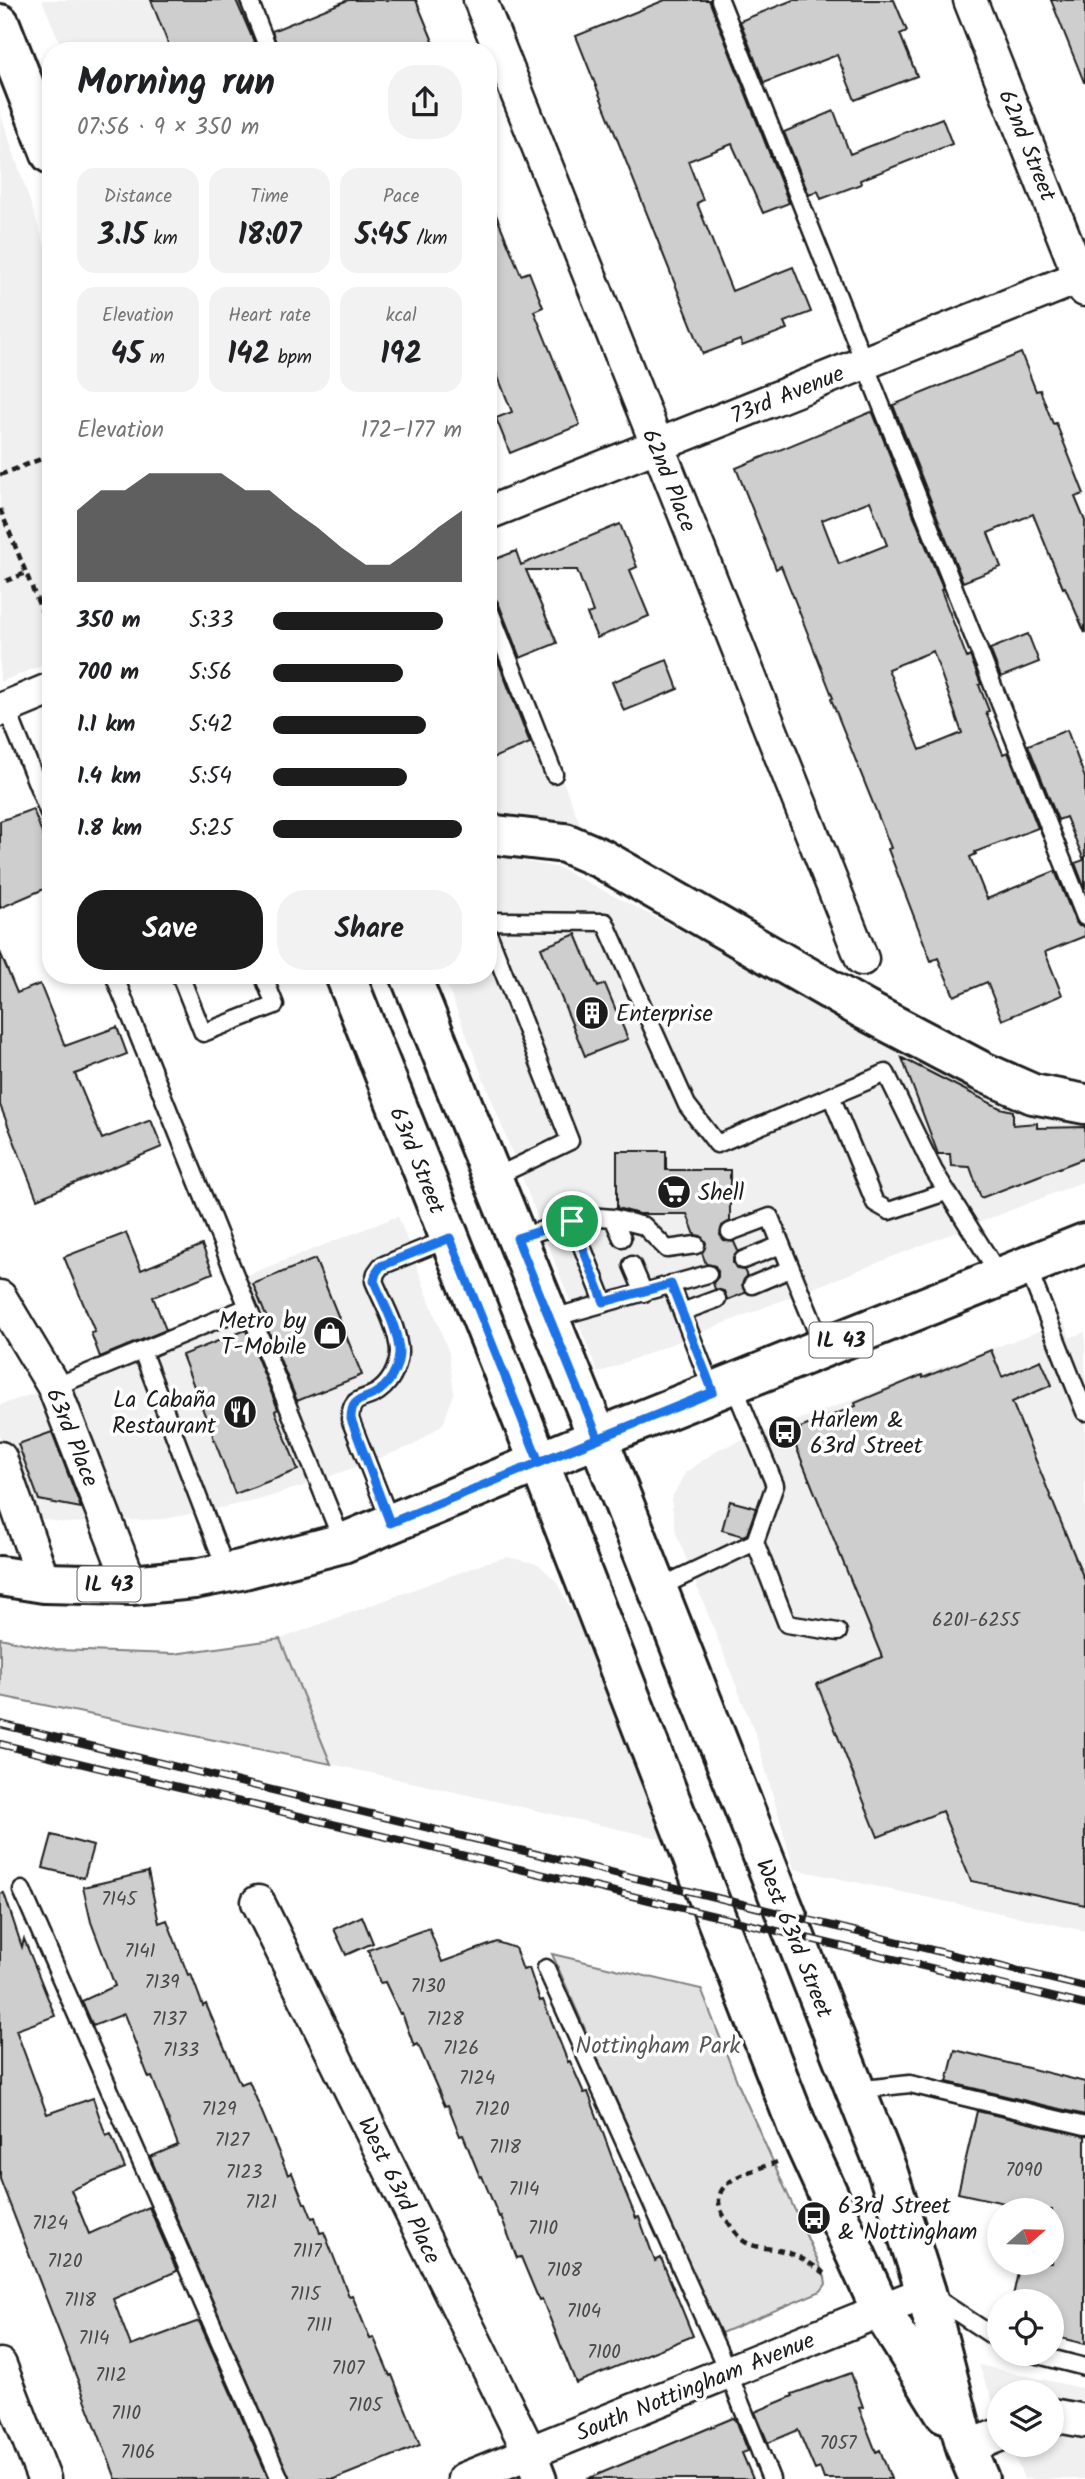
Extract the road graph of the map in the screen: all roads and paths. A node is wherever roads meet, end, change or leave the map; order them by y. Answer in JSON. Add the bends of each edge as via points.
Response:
{"nodes":[{"id":1,"x":249,"y":0,"type":"edge"},
{"id":2,"x":480,"y":0,"type":"edge"},
{"id":3,"x":720,"y":0,"type":"edge"},
{"id":4,"x":970,"y":0,"type":"edge"},
{"id":5,"x":0,"y":24,"type":"edge"},
{"id":6,"x":265,"y":42,"type":"edge"},
{"id":7,"x":497,"y":42,"type":"edge"},
{"id":8,"x":497,"y":43,"type":"edge"},
{"id":9,"x":42,"y":131,"type":"edge"},
{"id":10,"x":1083,"y":281,"type":"edge"},
{"id":11,"x":864,"y":363,"type":"junction"},
{"id":12,"x":656,"y":446,"type":"junction"},
{"id":13,"x":42,"y":459,"type":"edge"},
{"id":14,"x":0,"y":475,"type":"edge"},
{"id":15,"x":0,"y":509,"type":"edge"},
{"id":16,"x":497,"y":509,"type":"edge"},
{"id":17,"x":26,"y":573,"type":"junction"},
{"id":18,"x":6,"y":581,"type":"dead end"},
{"id":19,"x":42,"y":612,"type":"edge"},
{"id":20,"x":497,"y":629,"type":"edge"},
{"id":21,"x":42,"y":693,"type":"edge"},
{"id":22,"x":3,"y":708,"type":"edge"},
{"id":23,"x":554,"y":774,"type":"dead end"},
{"id":24,"x":42,"y":797,"type":"edge"},
{"id":25,"x":500,"y":838,"type":"edge"},
{"id":26,"x":1085,"y":917,"type":"edge"},
{"id":27,"x":497,"y":920,"type":"edge"},
{"id":28,"x":497,"y":956,"type":"edge"},
{"id":29,"x":862,"y":960,"type":"dead end"},
{"id":30,"x":118,"y":984,"type":"edge"},
{"id":31,"x":184,"y":984,"type":"edge"},
{"id":32,"x":267,"y":984,"type":"edge"},
{"id":33,"x":350,"y":984,"type":"edge"},
{"id":34,"x":414,"y":984,"type":"edge"},
{"id":35,"x":831,"y":1096,"type":"junction"},
{"id":36,"x":1085,"y":1104,"type":"edge"},
{"id":37,"x":492,"y":1179,"type":"junction"},
{"id":38,"x":946,"y":1192,"type":"junction"},
{"id":39,"x":613,"y":1218,"type":"junction"},
{"id":40,"x":572,"y":1221,"type":"junction"},
{"id":41,"x":730,"y":1232,"type":"dead end"},
{"id":42,"x":450,"y":1238,"type":"junction"},
{"id":43,"x":517,"y":1238,"type":"junction"},
{"id":44,"x":622,"y":1238,"type":"dead end"},
{"id":45,"x":1085,"y":1243,"type":"edge"},
{"id":46,"x":696,"y":1245,"type":"dead end"},
{"id":47,"x":781,"y":1245,"type":"junction"},
{"id":48,"x":743,"y":1260,"type":"dead end"},
{"id":49,"x":632,"y":1265,"type":"dead end"},
{"id":50,"x":790,"y":1269,"type":"junction"},
{"id":51,"x":1014,"y":1271,"type":"junction"},
{"id":52,"x":708,"y":1274,"type":"dead end"},
{"id":53,"x":671,"y":1284,"type":"junction"},
{"id":54,"x":752,"y":1285,"type":"dead end"},
{"id":55,"x":644,"y":1293,"type":"junction"},
{"id":56,"x":0,"y":1297,"type":"edge"},
{"id":57,"x":717,"y":1299,"type":"dead end"},
{"id":58,"x":604,"y":1302,"type":"junction"},
{"id":59,"x":248,"y":1307,"type":"junction"},
{"id":60,"x":682,"y":1312,"type":"junction"},
{"id":61,"x":549,"y":1319,"type":"junction"},
{"id":62,"x":823,"y":1347,"type":"junction"},
{"id":63,"x":142,"y":1351,"type":"junction"},
{"id":64,"x":54,"y":1387,"type":"junction"},
{"id":65,"x":723,"y":1388,"type":"junction"},
{"id":66,"x":1085,"y":1412,"type":"edge"},
{"id":67,"x":598,"y":1438,"type":"junction"},
{"id":68,"x":0,"y":1458,"type":"edge"},
{"id":69,"x":539,"y":1462,"type":"junction"},
{"id":70,"x":390,"y":1523,"type":"junction"},
{"id":71,"x":755,"y":1542,"type":"junction"},
{"id":72,"x":343,"y":1543,"type":"junction"},
{"id":73,"x":227,"y":1572,"type":"junction"},
{"id":74,"x":0,"y":1576,"type":"edge"},
{"id":75,"x":44,"y":1583,"type":"junction"},
{"id":76,"x":131,"y":1585,"type":"junction"},
{"id":77,"x":657,"y":1589,"type":"junction"},
{"id":78,"x":838,"y":1632,"type":"dead end"},
{"id":79,"x":22,"y":1890,"type":"dead end"},
{"id":80,"x":258,"y":1902,"type":"dead end"},
{"id":81,"x":546,"y":1968,"type":"dead end"},
{"id":82,"x":855,"y":2090,"type":"junction"},
{"id":83,"x":1085,"y":2126,"type":"edge"},
{"id":84,"x":778,"y":2162,"type":"dead end"},
{"id":85,"x":832,"y":2278,"type":"dead end"},
{"id":86,"x":926,"y":2292,"type":"junction"},
{"id":87,"x":881,"y":2310,"type":"junction"},
{"id":88,"x":987,"y":2332,"type":"edge"},
{"id":89,"x":1064,"y":2362,"type":"edge"},
{"id":90,"x":0,"y":2365,"type":"edge"},
{"id":91,"x":1085,"y":2367,"type":"edge"},
{"id":92,"x":728,"y":2372,"type":"junction"},
{"id":93,"x":1064,"y":2417,"type":"edge"},
{"id":94,"x":1085,"y":2421,"type":"edge"},
{"id":95,"x":981,"y":2454,"type":"edge"},
{"id":96,"x":535,"y":2466,"type":"edge"},
{"id":97,"x":44,"y":2479,"type":"edge"},
{"id":98,"x":280,"y":2479,"type":"edge"},
{"id":99,"x":464,"y":2479,"type":"edge"},
{"id":100,"x":771,"y":2479,"type":"edge"}],
"edges":[{"from":1,"to":6,"type":"lane"},
{"from":2,"to":7,"type":"street","name":"62nd Place"},
{"from":3,"to":11,"type":"lane"},
{"from":4,"to":10,"type":"street","name":"62nd Street"},
{"from":5,"to":9,"type":"main road"},
{"from":8,"to":12,"type":"street","name":"62nd Place"},
{"from":10,"to":11,"type":"street","name":"73rd Avenue"},
{"from":11,"to":12,"type":"street","name":"73rd Avenue"},
{"from":11,"to":26,"type":"lane"},
{"from":12,"to":16,"type":"street","name":"73rd Avenue"},
{"from":12,"to":29,"type":"street","name":"62nd Place"},
{"from":13,"to":14,"type":"path"},
{"from":15,"to":17,"type":"path"},
{"from":17,"to":18,"type":"path"},
{"from":17,"to":19,"type":"path"},
{"from":20,"to":23,"type":"lane"},
{"from":21,"to":22,"type":"street"},
{"from":22,"to":24,"type":"lane"},
{"from":25,"to":36,"type":"main road","via":[[565,843],[602,859],[981,1071],[1033,1094]]},
{"from":27,"to":35,"type":"lane","via":[[605,922],[687,1105],[717,1144]]},
{"from":28,"to":37,"type":"lane","via":[[570,1141]]},
{"from":30,"to":59,"type":"lane"},
{"from":31,"to":32,"type":"lane","via":[[203,1033],[275,1005]]},
{"from":33,"to":42,"type":"main road","name":"63rd Street"},
{"from":34,"to":37,"type":"main road"},
{"from":35,"to":38,"type":"lane","via":[[875,1203],[889,1211]]},
{"from":35,"to":38,"type":"lane","via":[[886,1073]]},
{"from":37,"to":43,"type":"main road"},
{"from":38,"to":51,"type":"lane"},
{"from":39,"to":40,"type":"lane","via":[[588,1216]]},
{"from":39,"to":44,"type":"lane"},
{"from":39,"to":46,"type":"lane","via":[[643,1226],[667,1249]]},
{"from":40,"to":43,"type":"lane"},
{"from":40,"to":58,"type":"lane"},
{"from":41,"to":47,"type":"lane","via":[[769,1217]]},
{"from":42,"to":69,"type":"main road","name":"63rd Street"},
{"from":42,"to":70,"type":"lane","via":[[381,1266],[374,1281],[398,1342],[399,1357],[393,1375],[379,1391],[356,1400],[351,1419]]},
{"from":43,"to":61,"type":"main road"},
{"from":45,"to":51,"type":"main road","number":"IL 43"},
{"from":47,"to":48,"type":"lane"},
{"from":47,"to":50,"type":"lane"},
{"from":49,"to":55,"type":"lane"},
{"from":50,"to":54,"type":"lane"},
{"from":50,"to":62,"type":"lane"},
{"from":51,"to":62,"type":"main road","number":"IL 43"},
{"from":51,"to":66,"type":"lane"},
{"from":52,"to":53,"type":"lane"},
{"from":53,"to":55,"type":"lane"},
{"from":53,"to":60,"type":"lane"},
{"from":55,"to":58,"type":"lane"},
{"from":56,"to":64,"type":"street","name":"63rd Place"},
{"from":57,"to":60,"type":"lane"},
{"from":58,"to":61,"type":"lane"},
{"from":59,"to":63,"type":"lane"},
{"from":59,"to":72,"type":"lane"},
{"from":60,"to":65,"type":"lane"},
{"from":61,"to":67,"type":"main road"},
{"from":62,"to":65,"type":"main road","number":"IL 43"},
{"from":63,"to":64,"type":"lane"},
{"from":63,"to":73,"type":"lane"},
{"from":64,"to":76,"type":"street","name":"63rd Place"},
{"from":65,"to":67,"type":"main road","number":"IL 43"},
{"from":65,"to":71,"type":"lane","via":[[775,1485]]},
{"from":67,"to":69,"type":"main road","number":"IL 43"},
{"from":67,"to":77,"type":"main road","name":"West 63rd Street"},
{"from":68,"to":75,"type":"street"},
{"from":69,"to":70,"type":"main road","number":"IL 43"},
{"from":69,"to":87,"type":"main road","name":"West 63rd Street","via":[[797,2126]]},
{"from":70,"to":72,"type":"main road","number":"IL 43"},
{"from":71,"to":77,"type":"lane"},
{"from":71,"to":78,"type":"lane","via":[[788,1624]]},
{"from":72,"to":73,"type":"main road","number":"IL 43"},
{"from":73,"to":76,"type":"main road","number":"IL 43"},
{"from":74,"to":75,"type":"main road","number":"IL 43"},
{"from":75,"to":76,"type":"main road","number":"IL 43"},
{"from":77,"to":82,"type":"main road","name":"West 63rd Street"},
{"from":79,"to":98,"type":"lane"},
{"from":80,"to":96,"type":"street","name":"West 63rd Place"},
{"from":81,"to":92,"type":"lane"},
{"from":82,"to":83,"type":"lane","via":[[910,2084]]},
{"from":82,"to":86,"type":"main road","name":"West 63rd Street","via":[[887,2170]]},
{"from":84,"to":85,"type":"path","via":[[728,2181],[719,2196],[724,2216],[740,2239],[796,2255]]},
{"from":86,"to":87,"type":"street","name":"South Nottingham Avenue"},
{"from":86,"to":88,"type":"lane"},
{"from":86,"to":95,"type":"main road","name":"West 63rd Street"},
{"from":87,"to":92,"type":"street","name":"South Nottingham Avenue"},
{"from":87,"to":95,"type":"main road","name":"West 63rd Street"},
{"from":89,"to":91,"type":"lane"},
{"from":90,"to":97,"type":"street"},
{"from":92,"to":96,"type":"street","name":"South Nottingham Avenue"},
{"from":92,"to":100,"type":"lane"},
{"from":93,"to":94,"type":"street"},
{"from":96,"to":99,"type":"street","name":"South Nottingham Avenue"}]}
